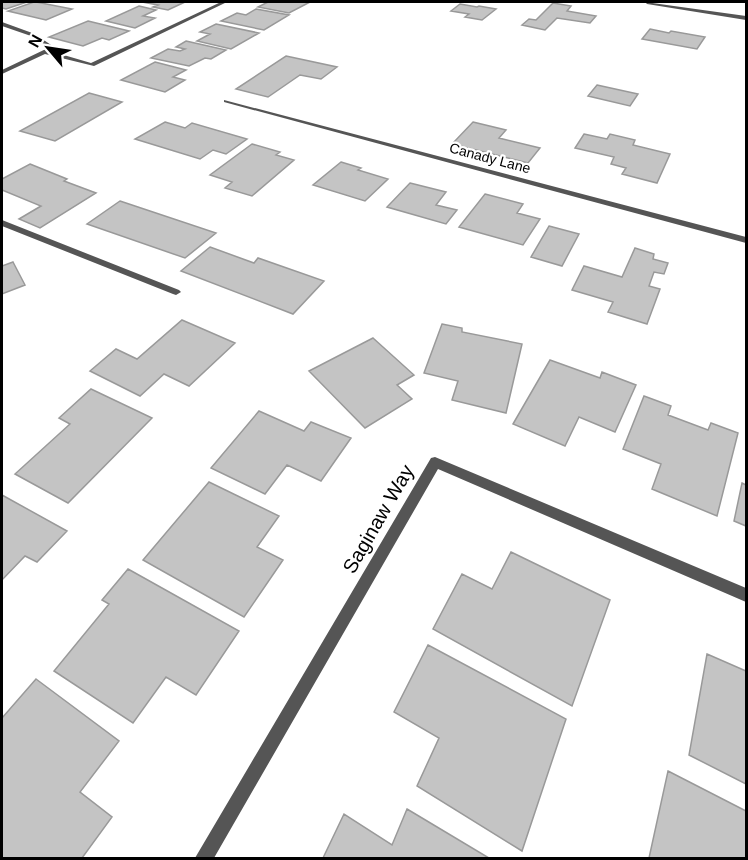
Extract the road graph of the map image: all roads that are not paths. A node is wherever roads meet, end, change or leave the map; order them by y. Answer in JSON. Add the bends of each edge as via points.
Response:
{"nodes":[{"id":1,"x":224,"y":2,"type":"edge"},
{"id":2,"x":647,"y":2,"type":"edge"},
{"id":3,"x":747,"y":18,"type":"edge"},
{"id":4,"x":2,"y":24,"type":"edge"},
{"id":5,"x":46,"y":52,"type":"junction"},
{"id":6,"x":2,"y":72,"type":"edge"},
{"id":7,"x":226,"y":101,"type":"dead end"},
{"id":8,"x":2,"y":223,"type":"edge"},
{"id":9,"x":747,"y":240,"type":"edge"},
{"id":10,"x":176,"y":292,"type":"dead end"},
{"id":11,"x":747,"y":596,"type":"edge"},
{"id":12,"x":204,"y":858,"type":"edge"}],
"edges":[{"from":1,"to":5,"type":"street","via":[[92,65]]},
{"from":2,"to":3,"type":"street"},
{"from":4,"to":5,"type":"street","via":[[33,35],[52,48]]},
{"from":5,"to":6,"type":"street"},
{"from":7,"to":9,"type":"street","name":"Canady Lane"},
{"from":8,"to":10,"type":"street"},
{"from":11,"to":12,"type":"street","name":"Saginaw Way","via":[[435,462]]}]}
